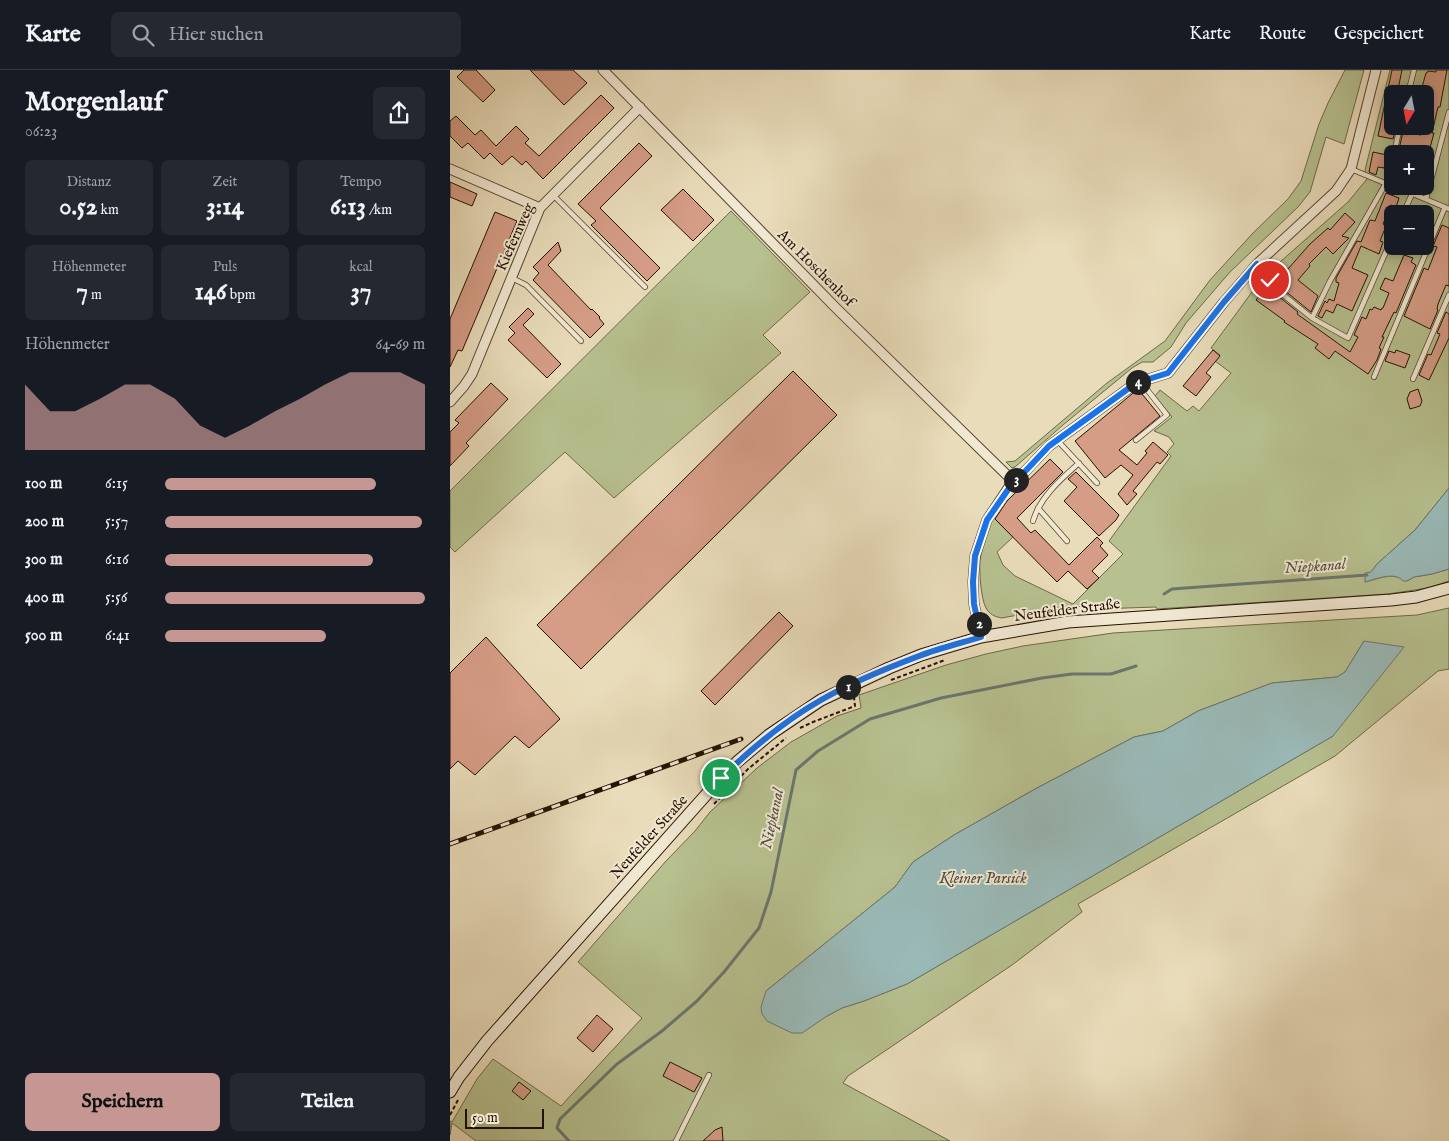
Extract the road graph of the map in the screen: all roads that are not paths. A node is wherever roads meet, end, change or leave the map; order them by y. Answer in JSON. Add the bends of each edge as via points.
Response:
{"nodes":[{"id":1,"x":603,"y":70,"type":"edge"},
{"id":2,"x":1376,"y":70,"type":"edge"},
{"id":3,"x":1414,"y":70,"type":"edge"},
{"id":4,"x":1410,"y":85,"type":"edge"},
{"id":5,"x":640,"y":108,"type":"junction"},
{"id":6,"x":1449,"y":112,"type":"edge"},
{"id":7,"x":450,"y":169,"type":"edge"},
{"id":8,"x":1351,"y":169,"type":"junction"},
{"id":9,"x":1384,"y":182,"type":"edge"},
{"id":10,"x":1384,"y":187,"type":"edge"},
{"id":11,"x":552,"y":195,"type":"junction"},
{"id":12,"x":1414,"y":195,"type":"edge"},
{"id":13,"x":1426,"y":200,"type":"junction"},
{"id":14,"x":540,"y":208,"type":"junction"},
{"id":15,"x":1447,"y":208,"type":"edge"},
{"id":16,"x":1385,"y":255,"type":"edge"},
{"id":17,"x":1257,"y":264,"type":"junction"},
{"id":18,"x":512,"y":278,"type":"junction"},
{"id":19,"x":645,"y":287,"type":"dead end"},
{"id":20,"x":1449,"y":295,"type":"edge"},
{"id":21,"x":1312,"y":318,"type":"junction"},
{"id":22,"x":581,"y":341,"type":"dead end"},
{"id":23,"x":1374,"y":377,"type":"dead end"},
{"id":24,"x":1413,"y":379,"type":"dead end"},
{"id":25,"x":1140,"y":382,"type":"junction"},
{"id":26,"x":450,"y":402,"type":"edge"},
{"id":27,"x":1058,"y":440,"type":"junction"},
{"id":28,"x":1136,"y":440,"type":"dead end"},
{"id":29,"x":1079,"y":463,"type":"junction"},
{"id":30,"x":1014,"y":481,"type":"junction"},
{"id":31,"x":1097,"y":483,"type":"dead end"},
{"id":32,"x":1038,"y":508,"type":"junction"},
{"id":33,"x":1033,"y":520,"type":"dead end"},
{"id":34,"x":1067,"y":541,"type":"dead end"},
{"id":35,"x":1449,"y":588,"type":"edge"},
{"id":36,"x":981,"y":637,"type":"junction"},
{"id":37,"x":709,"y":1075,"type":"dead end"},
{"id":38,"x":454,"y":1096,"type":"edge"},
{"id":39,"x":676,"y":1141,"type":"edge"}],
"edges":[{"from":1,"to":5,"type":"street","name":"Am Hoschenhof"},
{"from":2,"to":8,"type":"street"},
{"from":3,"to":4,"type":"lane"},
{"from":5,"to":11,"type":"street","name":"Kiefernweg"},
{"from":5,"to":30,"type":"street","name":"Am Hoschenhof","via":[[838,310]]},
{"from":6,"to":13,"type":"lane"},
{"from":7,"to":14,"type":"street"},
{"from":8,"to":9,"type":"lane"},
{"from":8,"to":17,"type":"street","via":[[1336,191]]},
{"from":10,"to":21,"type":"lane"},
{"from":11,"to":14,"type":"street","name":"Kiefernweg"},
{"from":11,"to":19,"type":"lane"},
{"from":12,"to":13,"type":"lane"},
{"from":13,"to":15,"type":"lane"},
{"from":14,"to":18,"type":"street","name":"Kiefernweg"},
{"from":15,"to":23,"type":"lane"},
{"from":16,"to":21,"type":"lane","via":[[1348,338]]},
{"from":17,"to":21,"type":"lane","via":[[1281,294]]},
{"from":17,"to":25,"type":"street","via":[[1168,373]]},
{"from":18,"to":22,"type":"lane","via":[[526,285]]},
{"from":18,"to":26,"type":"street","name":"Kiefernweg","via":[[472,374]]},
{"from":20,"to":24,"type":"lane"},
{"from":25,"to":27,"type":"street"},
{"from":25,"to":28,"type":"lane","via":[[1167,416]]},
{"from":27,"to":29,"type":"lane"},
{"from":27,"to":30,"type":"street"},
{"from":29,"to":31,"type":"lane"},
{"from":29,"to":32,"type":"lane"},
{"from":30,"to":36,"type":"street","via":[[987,520],[975,556],[974,604]]},
{"from":32,"to":33,"type":"lane"},
{"from":32,"to":34,"type":"lane"},
{"from":35,"to":36,"type":"main road","name":"Neufelder Straße","via":[[1391,600],[1068,622]]},
{"from":36,"to":38,"type":"main road","name":"Neufelder Straße","via":[[921,655],[821,700],[784,724],[737,762],[488,1041],[459,1077]]},
{"from":37,"to":39,"type":"lane"}]}
